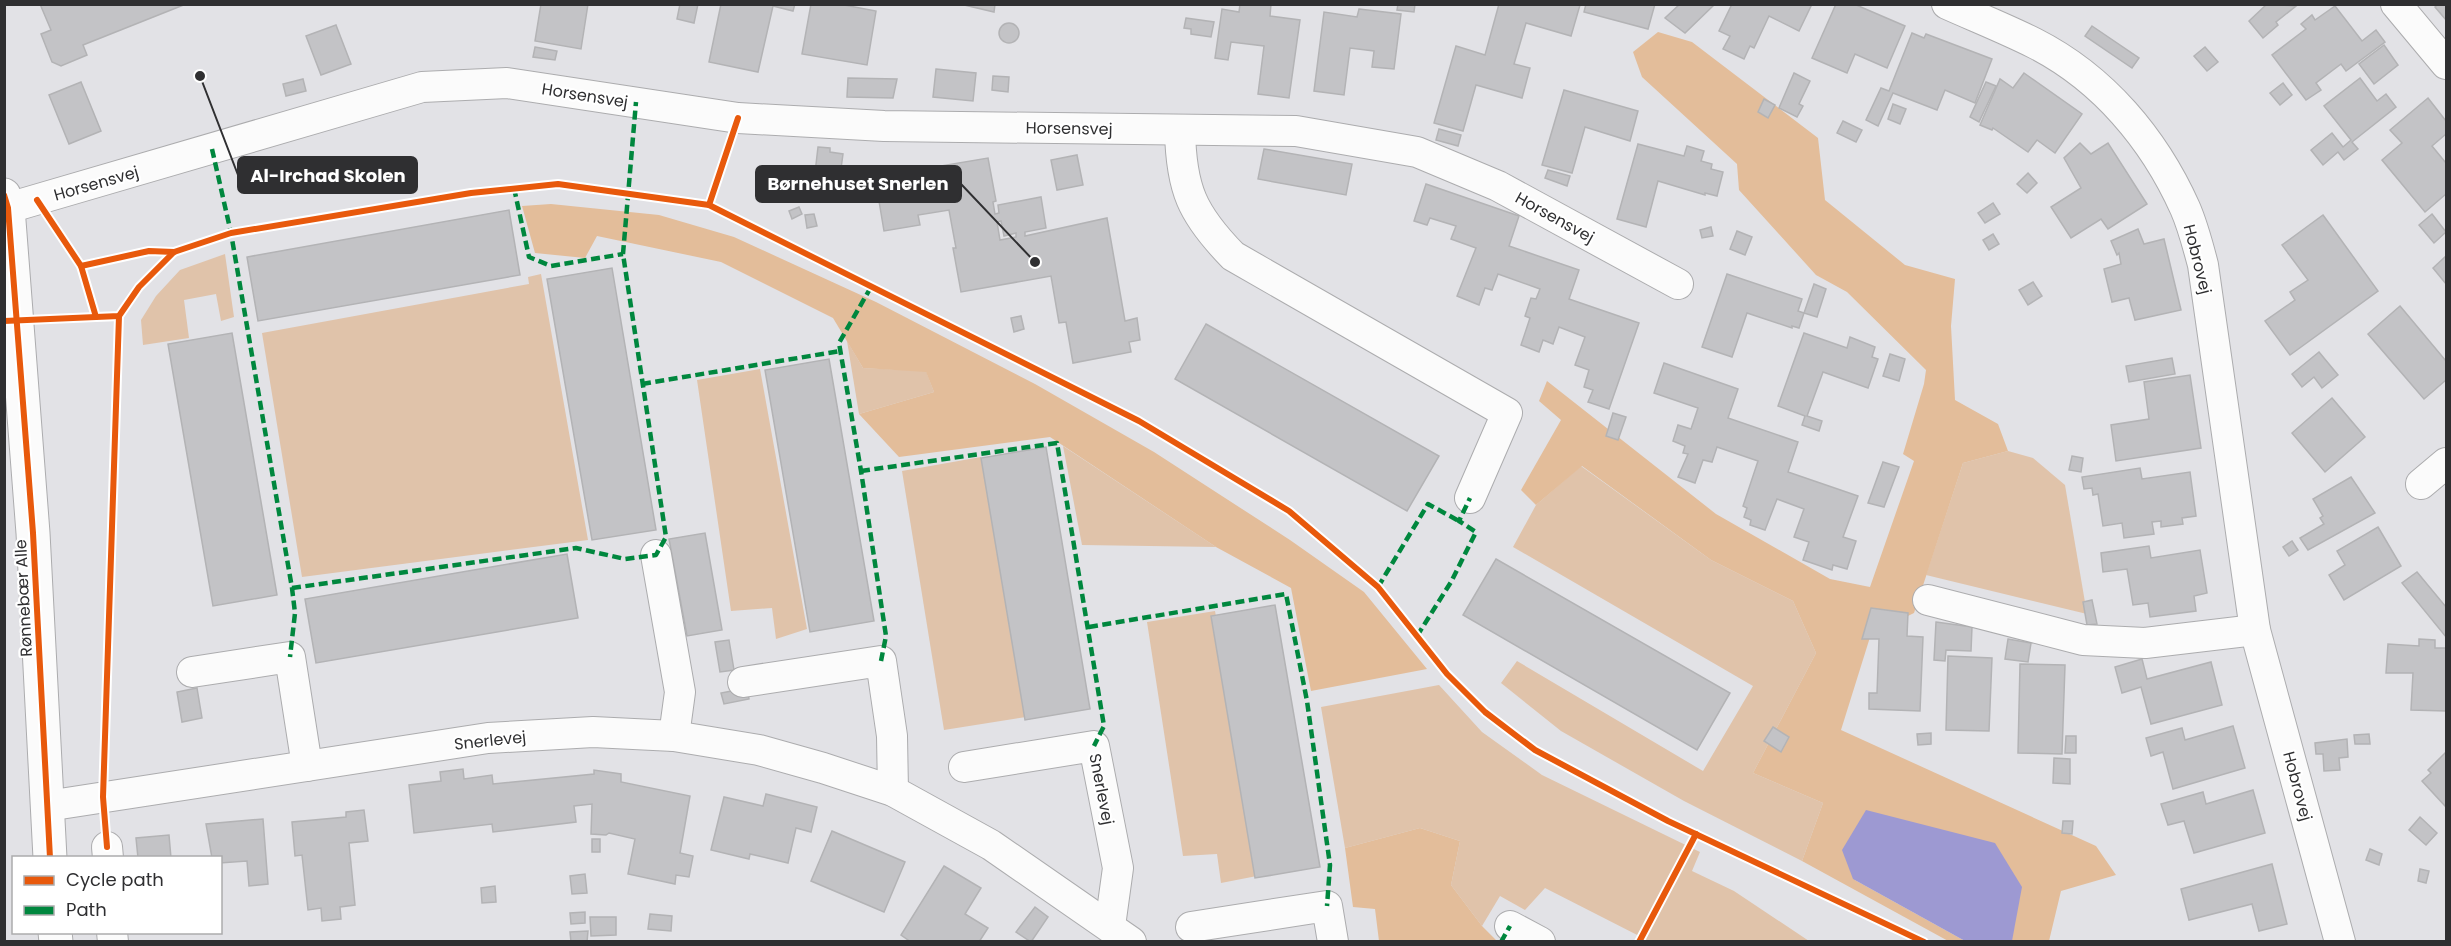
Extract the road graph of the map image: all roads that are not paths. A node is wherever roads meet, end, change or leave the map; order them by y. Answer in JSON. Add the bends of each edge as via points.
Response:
{"nodes":[{"id":1,"x":1947,"y":4,"type":"edge"},
{"id":2,"x":2396,"y":4,"type":"edge"},
{"id":3,"x":2446,"y":64,"type":"edge"},
{"id":4,"x":1180,"y":130,"type":"junction"},
{"id":5,"x":6,"y":201,"type":"edge"},
{"id":6,"x":1678,"y":284,"type":"dead end"},
{"id":7,"x":2446,"y":463,"type":"edge"},
{"id":8,"x":2421,"y":484,"type":"dead end"},
{"id":9,"x":1470,"y":498,"type":"dead end"},
{"id":10,"x":656,"y":555,"type":"dead end"},
{"id":11,"x":1928,"y":600,"type":"dead end"},
{"id":12,"x":2255,"y":630,"type":"junction"},
{"id":13,"x":192,"y":672,"type":"dead end"},
{"id":14,"x":743,"y":682,"type":"dead end"},
{"id":15,"x":674,"y":736,"type":"junction"},
{"id":16,"x":307,"y":766,"type":"junction"},
{"id":17,"x":964,"y":767,"type":"dead end"},
{"id":18,"x":893,"y":791,"type":"junction"},
{"id":19,"x":47,"y":806,"type":"junction"},
{"id":20,"x":50,"y":856,"type":"edge"},
{"id":21,"x":1510,"y":926,"type":"dead end"},
{"id":22,"x":1191,"y":927,"type":"dead end"},
{"id":23,"x":1121,"y":934,"type":"edge"},
{"id":24,"x":1333,"y":942,"type":"edge"},
{"id":25,"x":1540,"y":942,"type":"edge"},
{"id":26,"x":2340,"y":942,"type":"edge"}],
"edges":[{"from":1,"to":12,"type":"street","name":"Hobrovej","via":[[2036,44],[2084,75],[2126,113],[2160,159],[2186,210],[2203,265]]},
{"from":2,"to":3,"type":"street"},
{"from":4,"to":5,"type":"street","name":"Horsensvej","via":[[884,126],[738,118],[507,83],[422,87]]},
{"from":4,"to":6,"type":"street","name":"Horsensvej","via":[[1296,131],[1417,152],[1498,186]]},
{"from":4,"to":9,"type":"street","via":[[1181,166],[1190,200],[1208,231],[1233,256],[1507,413]]},
{"from":5,"to":19,"type":"main road","name":"Rønnebær Alle","via":[[33,533]]},
{"from":7,"to":8,"type":"street"},
{"from":10,"to":15,"type":"street","via":[[680,692]]},
{"from":11,"to":12,"type":"street","via":[[2083,640],[2145,644]]},
{"from":12,"to":26,"type":"street","name":"Hobrovej"},
{"from":13,"to":16,"type":"street","via":[[290,657]]},
{"from":14,"to":18,"type":"street","via":[[880,662],[892,736]]},
{"from":15,"to":16,"type":"street","name":"Snerlevej","via":[[593,732],[488,738]]},
{"from":15,"to":18,"type":"street","name":"Snerlevej","via":[[759,750]]},
{"from":16,"to":19,"type":"street","name":"Snerlevej"},
{"from":17,"to":23,"type":"street","name":"Snerlevej","via":[[1094,746],[1118,868]]},
{"from":18,"to":23,"type":"street","name":"Snerlevej","via":[[991,845]]},
{"from":19,"to":20,"type":"main road","name":"Rønnebær Alle"},
{"from":21,"to":25,"type":"street"},
{"from":22,"to":24,"type":"street","via":[[1327,906]]}]}
